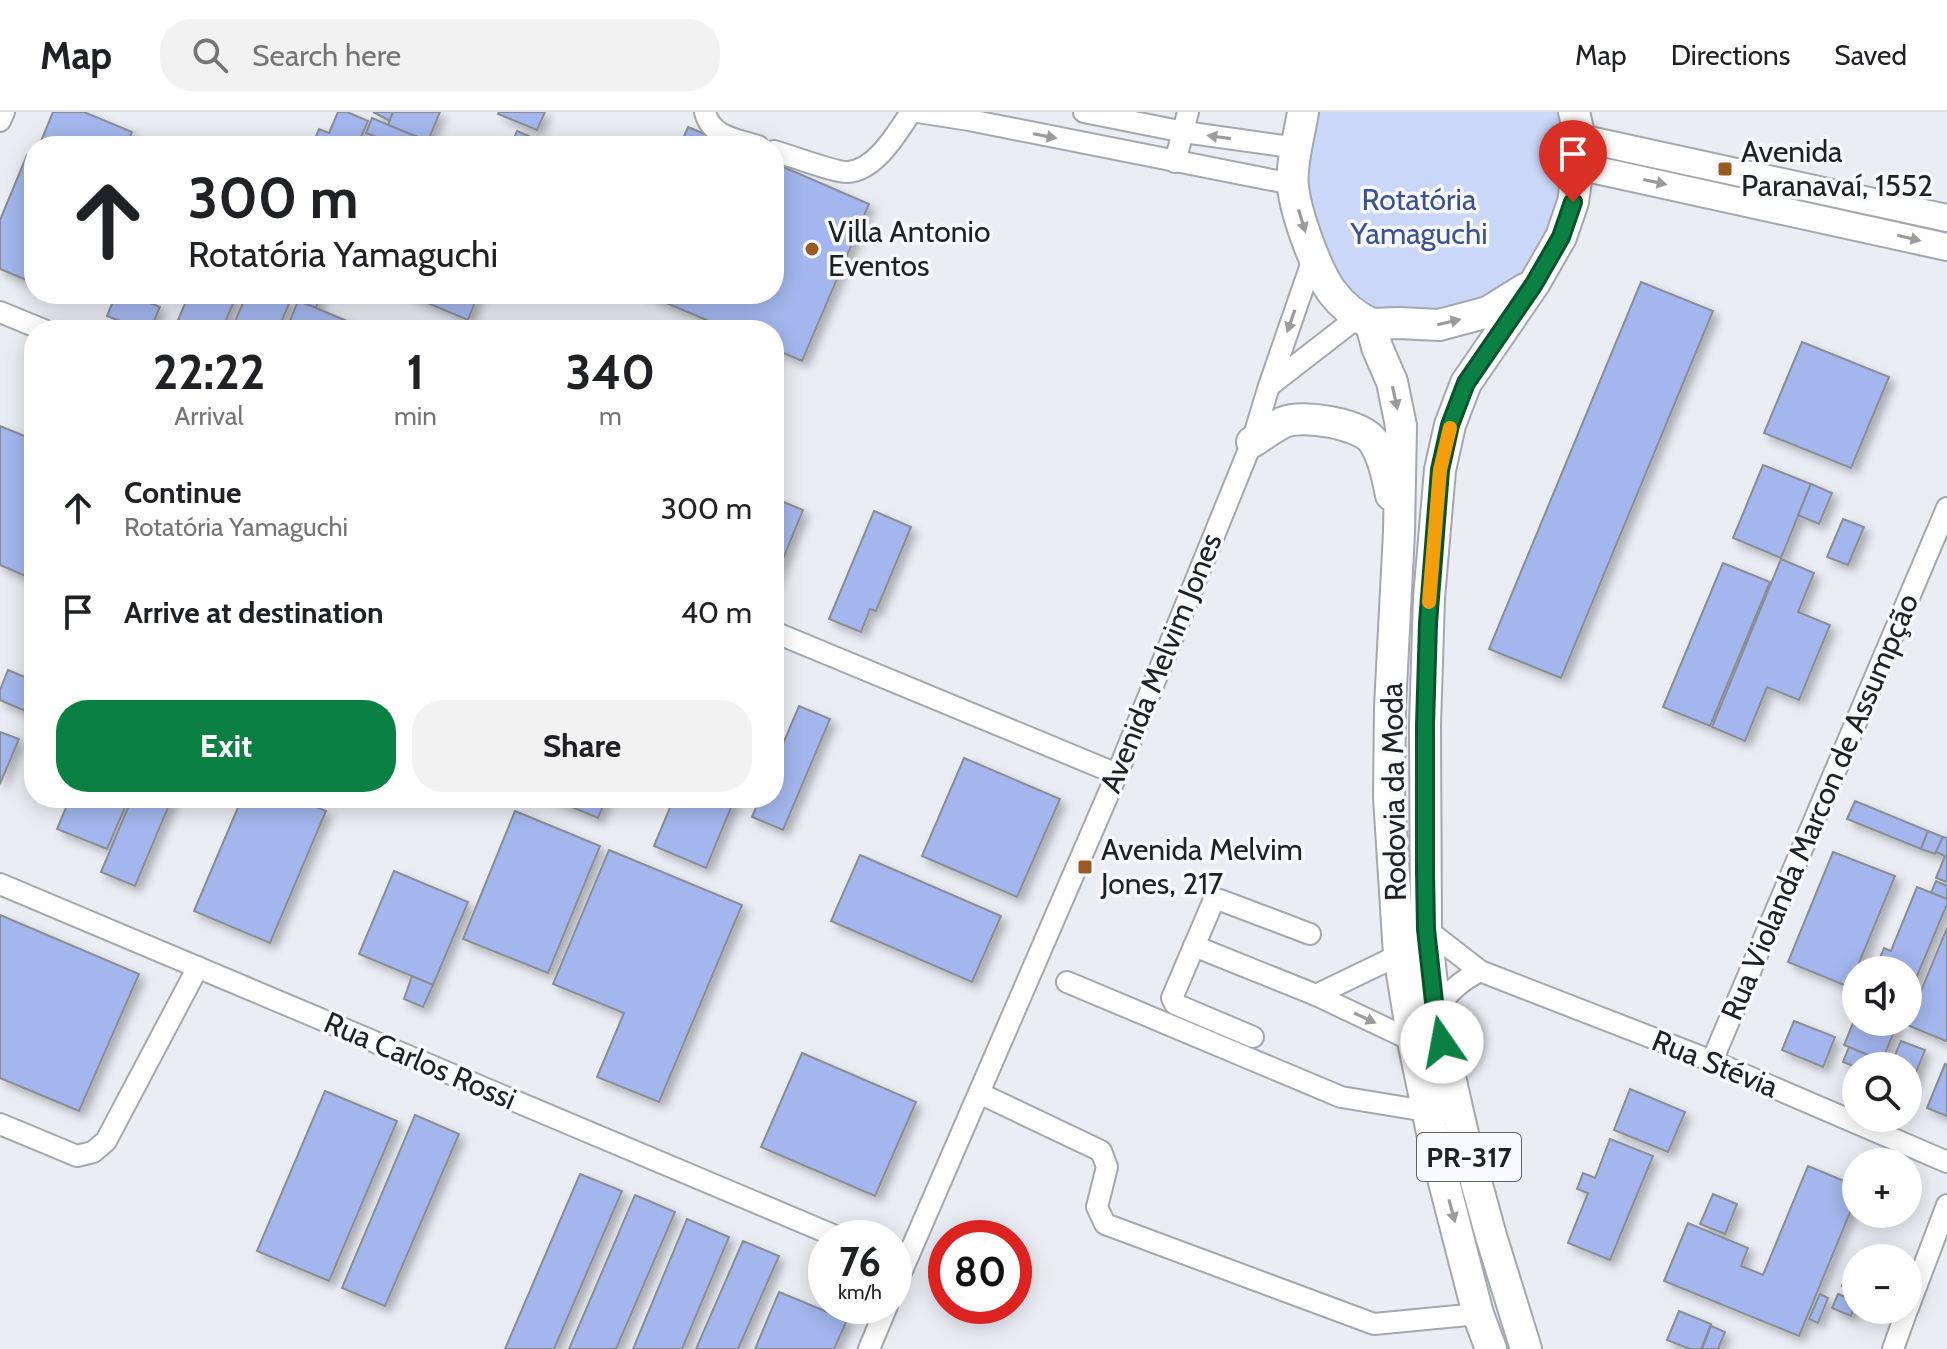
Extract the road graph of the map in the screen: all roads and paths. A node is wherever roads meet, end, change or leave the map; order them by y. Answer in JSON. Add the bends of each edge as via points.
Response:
{"nodes":[{"id":1,"x":4,"y":112,"type":"edge"},
{"id":2,"x":705,"y":112,"type":"edge"},
{"id":3,"x":911,"y":112,"type":"edge"},
{"id":4,"x":918,"y":112,"type":"edge"},
{"id":5,"x":1084,"y":112,"type":"edge"},
{"id":6,"x":1303,"y":112,"type":"edge"},
{"id":7,"x":969,"y":116,"type":"edge"},
{"id":8,"x":0,"y":121,"type":"edge"},
{"id":9,"x":1186,"y":122,"type":"edge"},
{"id":10,"x":723,"y":136,"type":"edge"},
{"id":11,"x":1577,"y":139,"type":"edge"},
{"id":12,"x":1297,"y":148,"type":"junction"},
{"id":13,"x":784,"y":154,"type":"edge"},
{"id":14,"x":1175,"y":162,"type":"junction"},
{"id":15,"x":1292,"y":184,"type":"junction"},
{"id":16,"x":1947,"y":218,"type":"edge"},
{"id":17,"x":1947,"y":247,"type":"edge"},
{"id":18,"x":1314,"y":256,"type":"junction"},
{"id":19,"x":1534,"y":284,"type":"junction"},
{"id":20,"x":0,"y":312,"type":"edge"},
{"id":21,"x":1365,"y":321,"type":"junction"},
{"id":22,"x":24,"y":322,"type":"edge"},
{"id":23,"x":1269,"y":386,"type":"junction"},
{"id":24,"x":1252,"y":442,"type":"junction"},
{"id":25,"x":1947,"y":508,"type":"edge"},
{"id":26,"x":1399,"y":532,"type":"junction"},
{"id":27,"x":784,"y":636,"type":"edge"},
{"id":28,"x":1117,"y":774,"type":"junction"},
{"id":29,"x":0,"y":884,"type":"edge"},
{"id":30,"x":1426,"y":929,"type":"junction"},
{"id":31,"x":1310,"y":934,"type":"dead end"},
{"id":32,"x":1194,"y":946,"type":"junction"},
{"id":33,"x":1399,"y":955,"type":"junction"},
{"id":34,"x":198,"y":967,"type":"junction"},
{"id":35,"x":1480,"y":971,"type":"junction"},
{"id":36,"x":1067,"y":982,"type":"dead end"},
{"id":37,"x":1316,"y":995,"type":"junction"},
{"id":38,"x":1435,"y":1011,"type":"junction"},
{"id":39,"x":1253,"y":1037,"type":"dead end"},
{"id":40,"x":1413,"y":1041,"type":"junction"},
{"id":41,"x":1712,"y":1061,"type":"junction"},
{"id":42,"x":979,"y":1093,"type":"junction"},
{"id":43,"x":1426,"y":1111,"type":"junction"},
{"id":44,"x":0,"y":1124,"type":"edge"},
{"id":45,"x":1947,"y":1162,"type":"edge"},
{"id":46,"x":1947,"y":1205,"type":"edge"},
{"id":47,"x":808,"y":1224,"type":"edge"},
{"id":48,"x":912,"y":1235,"type":"edge"},
{"id":49,"x":1922,"y":1272,"type":"edge"},
{"id":50,"x":1478,"y":1314,"type":"junction"},
{"id":51,"x":879,"y":1324,"type":"edge"},
{"id":52,"x":1902,"y":1324,"type":"edge"},
{"id":53,"x":869,"y":1349,"type":"edge"},
{"id":54,"x":1491,"y":1349,"type":"edge"},
{"id":55,"x":1526,"y":1349,"type":"edge"},
{"id":56,"x":1893,"y":1349,"type":"edge"}],
"edges":[{"from":1,"to":8,"type":"street"},
{"from":2,"to":10,"type":"street","via":[[708,123]]},
{"from":3,"to":13,"type":"street","via":[[891,142],[859,169],[846,172]]},
{"from":4,"to":7,"type":"street"},
{"from":5,"to":9,"type":"street"},
{"from":6,"to":12,"type":"highway"},
{"from":7,"to":14,"type":"street","one_way":true},
{"from":12,"to":9,"type":"street","one_way":true},
{"from":9,"to":14,"type":"street"},
{"from":11,"to":16,"type":"main road"},
{"from":11,"to":17,"type":"main road","one_way":true},
{"from":11,"to":19,"type":"highway","via":[[1573,202],[1561,237]]},
{"from":12,"to":15,"type":"highway"},
{"from":14,"to":15,"type":"street"},
{"from":15,"to":18,"type":"highway","one_way":true},
{"from":18,"to":21,"type":"highway","via":[[1332,292]]},
{"from":18,"to":23,"type":"street","name":"Avenida Melvim Jones","one_way":true},
{"from":21,"to":19,"type":"highway","one_way":true,"via":[[1439,325],[1488,312]]},
{"from":19,"to":30,"type":"highway","name":"Rodovia da Moda","number":"PR-317","via":[[1466,383],[1440,470],[1425,725]]},
{"from":20,"to":22,"type":"street"},
{"from":21,"to":23,"type":"street"},
{"from":21,"to":26,"type":"highway","name":"Rodovia da Moda","number":"PR-317","one_way":true,"via":[[1392,382],[1401,426]]},
{"from":23,"to":24,"type":"street","name":"Avenida Melvim Jones"},
{"from":24,"to":26,"type":"highway","via":[[1287,421],[1313,419],[1345,424],[1372,439],[1387,474]]},
{"from":24,"to":28,"type":"street","name":"Avenida Melvim Jones"},
{"from":25,"to":41,"type":"street","name":"Rua Violanda Marcon de Assumpção"},
{"from":26,"to":33,"type":"highway","name":"Rodovia da Moda","number":"PR-317","via":[[1389,797]]},
{"from":27,"to":28,"type":"street"},
{"from":28,"to":42,"type":"street","name":"Avenida Melvim Jones"},
{"from":29,"to":34,"type":"street","name":"Rua Carlos Rossi"},
{"from":30,"to":35,"type":"street","name":"Rua Stévia"},
{"from":30,"to":38,"type":"highway","name":"Rodovia da Moda","number":"PR-317"},
{"from":31,"to":32,"type":"street","via":[[1220,900],[1213,902]]},
{"from":32,"to":37,"type":"street"},
{"from":32,"to":39,"type":"street","via":[[1172,998],[1175,1004]]},
{"from":33,"to":37,"type":"street"},
{"from":33,"to":40,"type":"highway","name":"Rodovia da Moda","number":"PR-317"},
{"from":34,"to":44,"type":"street","via":[[106,1141],[93,1152],[77,1156]]},
{"from":34,"to":47,"type":"street","name":"Rua Carlos Rossi"},
{"from":35,"to":38,"type":"street","via":[[1449,992]]},
{"from":35,"to":41,"type":"street","name":"Rua Stévia"},
{"from":36,"to":43,"type":"street","via":[[1341,1097]]},
{"from":37,"to":40,"type":"street","one_way":true},
{"from":38,"to":55,"type":"highway","name":"Rodovia da Moda","number":"PR-317","via":[[1471,1163]]},
{"from":40,"to":43,"type":"highway","name":"Rodovia da Moda","number":"PR-317"},
{"from":41,"to":45,"type":"street","name":"Rua Stévia"},
{"from":42,"to":48,"type":"street","name":"Avenida Melvim Jones"},
{"from":42,"to":50,"type":"street","via":[[1101,1151],[1107,1167],[1097,1207],[1105,1224],[1374,1324]]},
{"from":43,"to":50,"type":"highway","name":"Rodovia da Moda","number":"PR-317","one_way":true},
{"from":46,"to":49,"type":"street"},
{"from":50,"to":54,"type":"highway","name":"Rodovia da Moda","number":"PR-317"},
{"from":51,"to":53,"type":"street"},
{"from":52,"to":56,"type":"street"}]}
